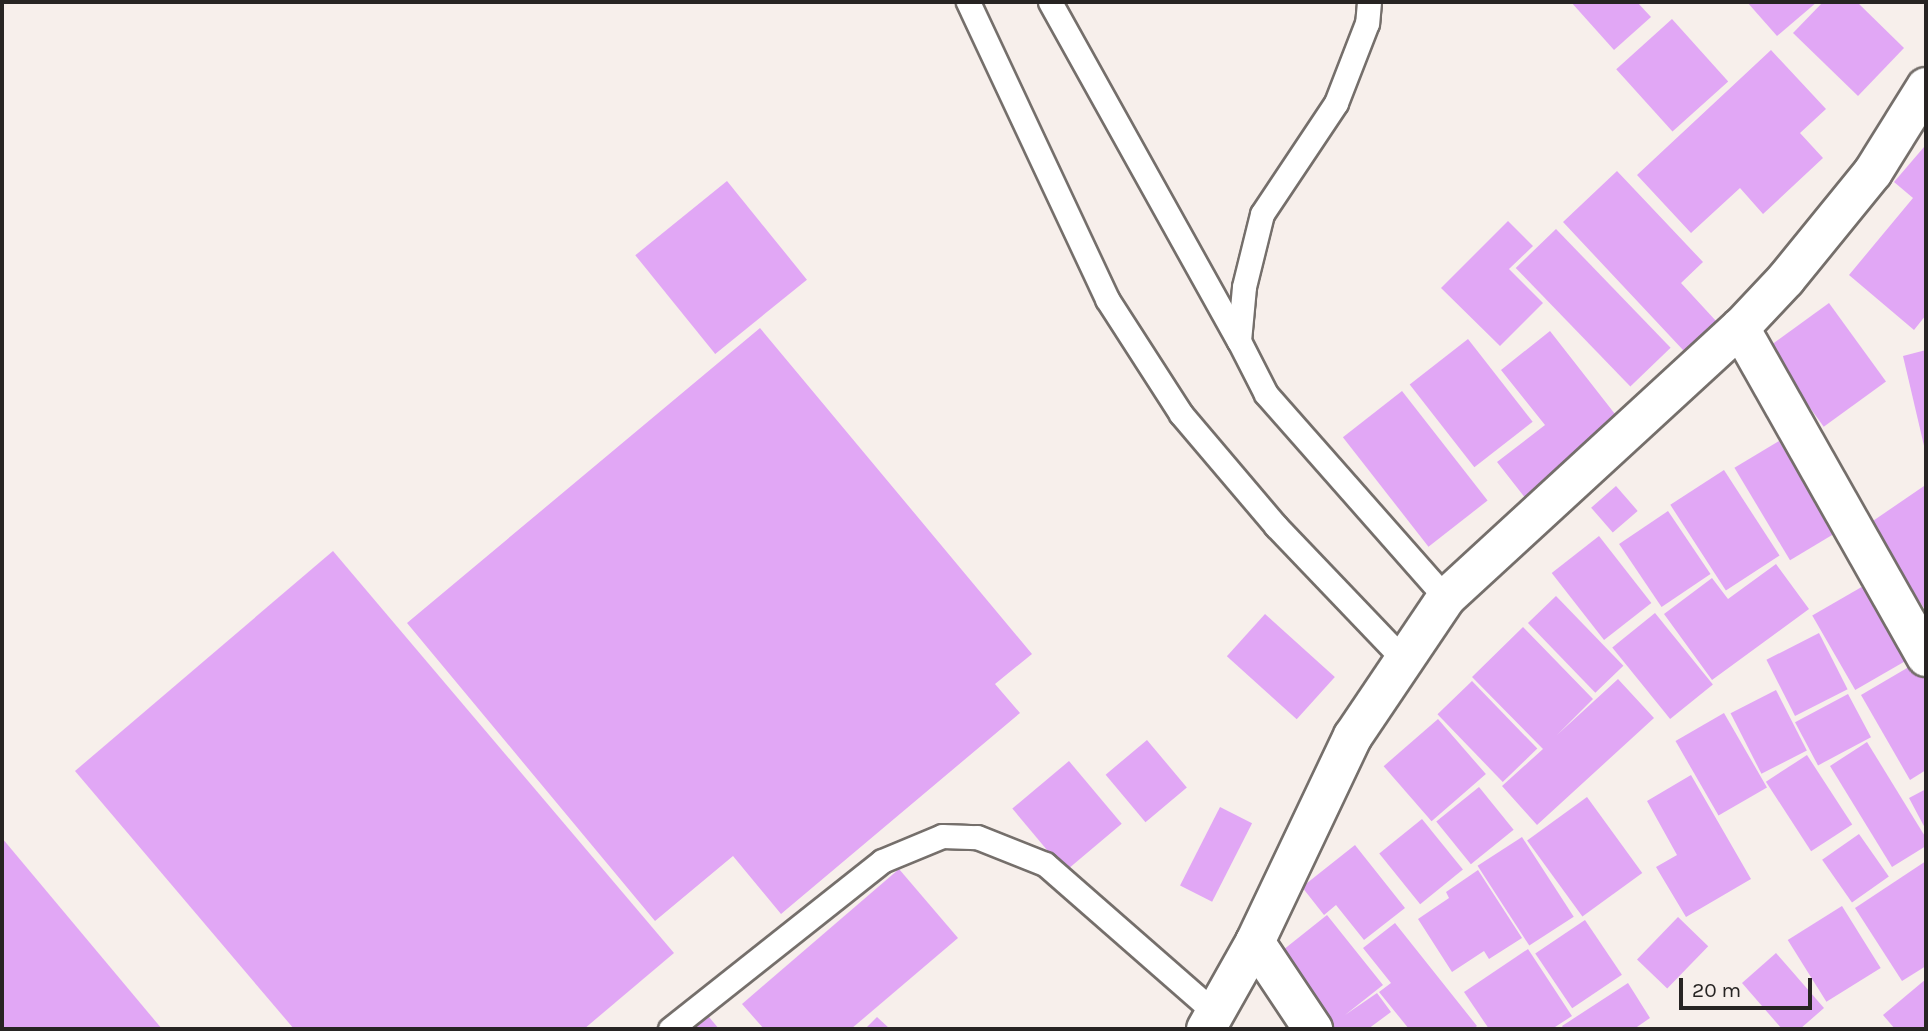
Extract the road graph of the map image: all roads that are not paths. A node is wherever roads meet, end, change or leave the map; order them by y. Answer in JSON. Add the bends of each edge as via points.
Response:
{"nodes":[{"id":1,"x":968,"y":2,"type":"edge"},
{"id":2,"x":1050,"y":2,"type":"edge"},
{"id":3,"x":1369,"y":2,"type":"edge"},
{"id":4,"x":1926,"y":87,"type":"edge"},
{"id":5,"x":1740,"y":328,"type":"junction"},
{"id":6,"x":1239,"y":341,"type":"junction"},
{"id":7,"x":1446,"y":598,"type":"junction"},
{"id":8,"x":1926,"y":657,"type":"edge"},
{"id":9,"x":1403,"y":659,"type":"junction"},
{"id":10,"x":1255,"y":942,"type":"junction"},
{"id":11,"x":1210,"y":1021,"type":"edge"},
{"id":12,"x":670,"y":1029,"type":"edge"},
{"id":13,"x":1313,"y":1029,"type":"edge"}],
"edges":[{"from":1,"to":9,"type":"lane","via":[[1107,299],[1181,414],[1276,526]]},
{"from":2,"to":6,"type":"lane"},
{"from":3,"to":6,"type":"lane","via":[[1367,23],[1336,103],[1262,214],[1244,287]]},
{"from":4,"to":5,"type":"street","via":[[1873,172]]},
{"from":5,"to":7,"type":"street"},
{"from":5,"to":8,"type":"street"},
{"from":6,"to":7,"type":"lane","via":[[1266,394]]},
{"from":7,"to":9,"type":"street"},
{"from":9,"to":10,"type":"street","via":[[1353,737]]},
{"from":10,"to":11,"type":"street"},
{"from":10,"to":13,"type":"street"},
{"from":11,"to":12,"type":"lane","via":[[1045,864],[977,837],[942,836],[882,861]]}]}
